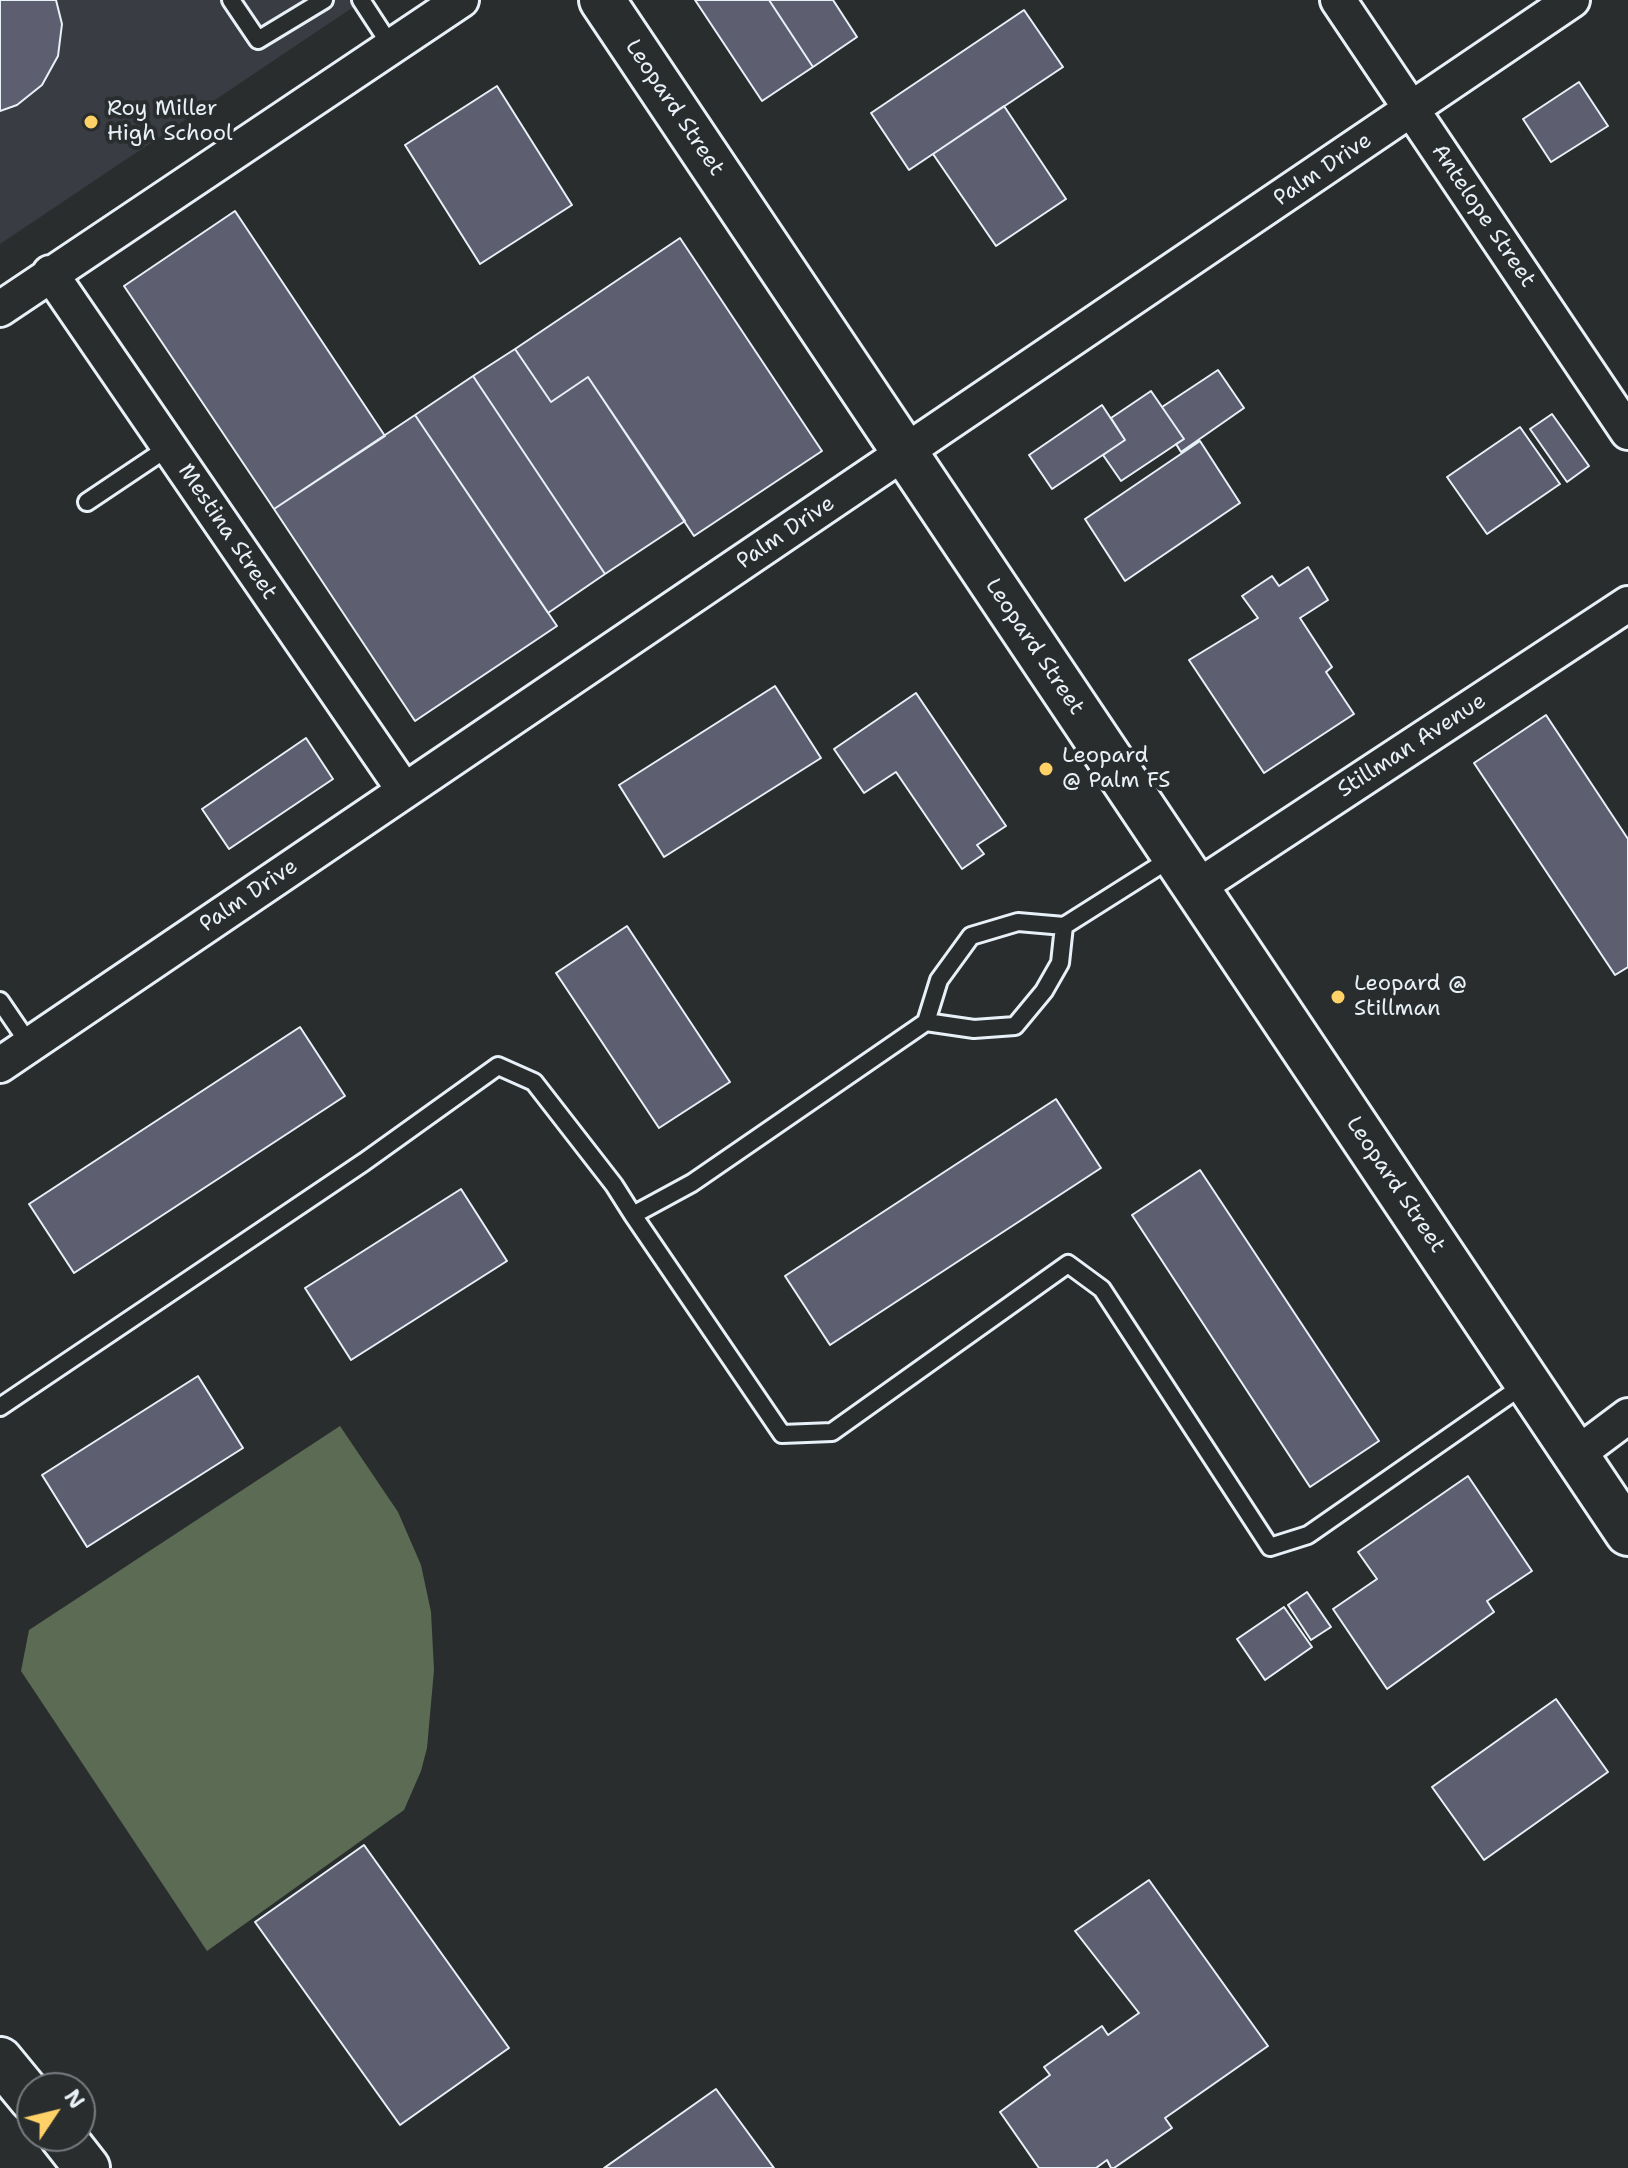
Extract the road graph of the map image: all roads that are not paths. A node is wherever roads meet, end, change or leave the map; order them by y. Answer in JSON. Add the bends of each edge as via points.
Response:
{"nodes":[{"id":1,"x":231,"y":0,"type":"edge"},
{"id":2,"x":324,"y":0,"type":"edge"},
{"id":3,"x":361,"y":0,"type":"edge"},
{"id":4,"x":461,"y":0,"type":"edge"},
{"id":5,"x":602,"y":0,"type":"edge"},
{"id":6,"x":1338,"y":0,"type":"edge"},
{"id":7,"x":1572,"y":0,"type":"edge"},
{"id":8,"x":391,"y":46,"type":"junction"},
{"id":9,"x":1412,"y":110,"type":"junction"},
{"id":10,"x":50,"y":273,"type":"junction"},
{"id":11,"x":0,"y":309,"type":"edge"},
{"id":12,"x":1628,"y":432,"type":"edge"},
{"id":13,"x":169,"y":447,"type":"junction"},
{"id":14,"x":905,"y":453,"type":"junction"},
{"id":15,"x":87,"y":502,"type":"dead end"},
{"id":16,"x":1628,"y":604,"type":"edge"},
{"id":17,"x":404,"y":790,"type":"junction"},
{"id":18,"x":1185,"y":872,"type":"junction"},
{"id":19,"x":1064,"y":926,"type":"junction"},
{"id":20,"x":0,"y":1001,"type":"edge"},
{"id":21,"x":926,"y":1022,"type":"junction"},
{"id":22,"x":30,"y":1045,"type":"junction"},
{"id":23,"x":0,"y":1065,"type":"edge"},
{"id":24,"x":633,"y":1215,"type":"junction"},
{"id":25,"x":1527,"y":1382,"type":"junction"},
{"id":26,"x":0,"y":1407,"type":"edge"},
{"id":27,"x":1628,"y":1416,"type":"edge"},
{"id":28,"x":1576,"y":1455,"type":"junction"},
{"id":29,"x":1628,"y":1533,"type":"edge"},
{"id":30,"x":0,"y":2060,"type":"edge"},
{"id":31,"x":16,"y":2080,"type":"edge"},
{"id":32,"x":74,"y":2152,"type":"edge"},
{"id":33,"x":87,"y":2168,"type":"edge"}],
"edges":[{"from":1,"to":2,"type":"lane","via":[[258,40]]},
{"from":3,"to":8,"type":"lane"},
{"from":4,"to":8,"type":"street"},
{"from":5,"to":14,"type":"main road","name":"Leopard Street"},
{"from":6,"to":9,"type":"street","name":"Antelope Street"},
{"from":7,"to":9,"type":"street","name":"Palm Drive"},
{"from":8,"to":10,"type":"street"},
{"from":9,"to":12,"type":"street","name":"Antelope Street"},
{"from":9,"to":14,"type":"street","name":"Palm Drive"},
{"from":10,"to":11,"type":"street"},
{"from":10,"to":13,"type":"street","name":"Mestina Street"},
{"from":13,"to":15,"type":"lane"},
{"from":13,"to":17,"type":"street","name":"Mestina Street"},
{"from":14,"to":17,"type":"street","name":"Palm Drive"},
{"from":14,"to":18,"type":"main road","name":"Leopard Street"},
{"from":16,"to":18,"type":"street","name":"Stillman Avenue"},
{"from":17,"to":22,"type":"street","name":"Palm Drive"},
{"from":18,"to":19,"type":"lane"},
{"from":18,"to":25,"type":"main road","name":"Leopard Street"},
{"from":19,"to":21,"type":"lane","via":[[1018,922],[971,936],[939,980]]},
{"from":19,"to":21,"type":"lane","via":[[1060,963],[1015,1026],[974,1029]]},
{"from":20,"to":22,"type":"lane"},
{"from":21,"to":24,"type":"lane","via":[[692,1183]]},
{"from":22,"to":23,"type":"street","name":"Palm Drive"},
{"from":24,"to":25,"type":"lane","via":[[782,1434],[832,1432],[1068,1264],[1102,1289],[1270,1547],[1308,1535]]},
{"from":24,"to":26,"type":"lane","via":[[534,1082],[498,1066]]},
{"from":25,"to":28,"type":"main road","name":"Leopard Street"},
{"from":27,"to":28,"type":"street"},
{"from":28,"to":29,"type":"main road","name":"Leopard Street"},
{"from":30,"to":31,"type":"main road"},
{"from":32,"to":33,"type":"main road"}]}
